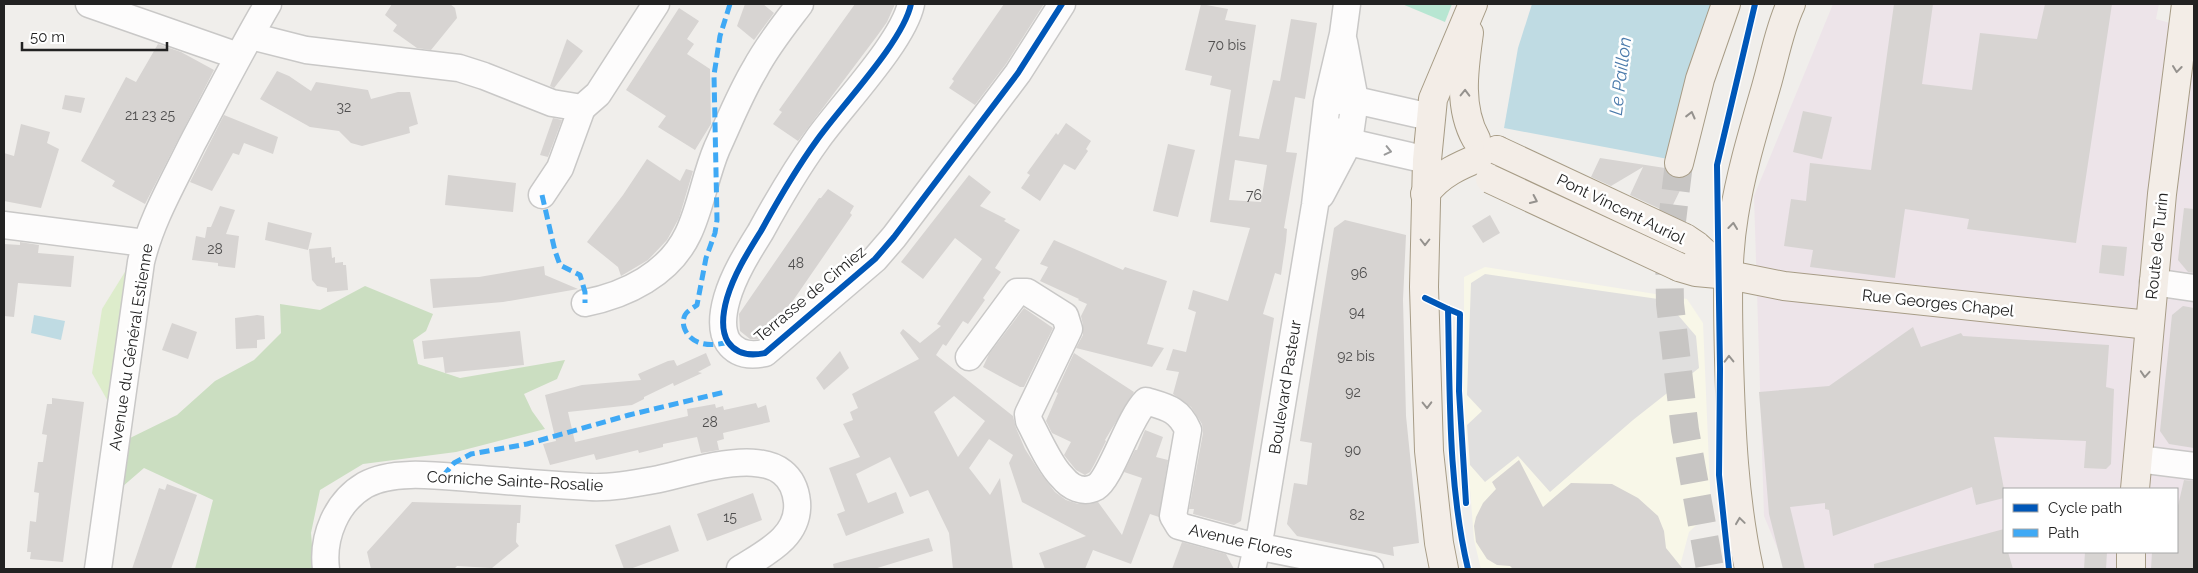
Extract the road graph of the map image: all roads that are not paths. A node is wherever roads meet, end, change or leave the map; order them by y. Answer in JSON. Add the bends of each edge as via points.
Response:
{"nodes":[{"id":1,"x":89,"y":4,"type":"edge"},
{"id":2,"x":268,"y":4,"type":"edge"},
{"id":3,"x":656,"y":4,"type":"edge"},
{"id":4,"x":800,"y":4,"type":"edge"},
{"id":5,"x":911,"y":4,"type":"edge"},
{"id":6,"x":1062,"y":4,"type":"edge"},
{"id":7,"x":1473,"y":4,"type":"edge"},
{"id":8,"x":1726,"y":4,"type":"edge"},
{"id":9,"x":1772,"y":4,"type":"edge"},
{"id":10,"x":1791,"y":4,"type":"edge"},
{"id":11,"x":1809,"y":4,"type":"edge"},
{"id":12,"x":1343,"y":5,"type":"edge"},
{"id":13,"x":2187,"y":21,"type":"edge"},
{"id":14,"x":1343,"y":34,"type":"junction"},
{"id":15,"x":244,"y":46,"type":"junction"},
{"id":16,"x":1764,"y":93,"type":"junction"},
{"id":17,"x":1355,"y":100,"type":"junction"},
{"id":18,"x":582,"y":108,"type":"junction"},
{"id":19,"x":1325,"y":111,"type":"junction"},
{"id":20,"x":1430,"y":117,"type":"junction"},
{"id":21,"x":1751,"y":133,"type":"junction"},
{"id":22,"x":1350,"y":142,"type":"junction"},
{"id":23,"x":1488,"y":145,"type":"junction"},
{"id":24,"x":1427,"y":160,"type":"junction"},
{"id":25,"x":1679,"y":163,"type":"tunnel mouth"},
{"id":26,"x":1459,"y":166,"type":"junction"},
{"id":27,"x":1425,"y":194,"type":"junction"},
{"id":28,"x":542,"y":195,"type":"dead end"},
{"id":29,"x":1315,"y":205,"type":"junction"},
{"id":30,"x":4,"y":225,"type":"edge"},
{"id":31,"x":145,"y":243,"type":"junction"},
{"id":32,"x":1729,"y":275,"type":"junction"},
{"id":33,"x":2153,"y":282,"type":"junction"},
{"id":34,"x":2194,"y":288,"type":"edge"},
{"id":35,"x":584,"y":303,"type":"dead end"},
{"id":36,"x":2149,"y":325,"type":"junction"},
{"id":37,"x":969,"y":357,"type":"dead end"},
{"id":38,"x":2138,"y":459,"type":"junction"},
{"id":39,"x":2194,"y":466,"type":"edge"},
{"id":40,"x":2135,"y":488,"type":"edge"},
{"id":41,"x":2131,"y":553,"type":"edge"},
{"id":42,"x":1255,"y":558,"type":"edge"},
{"id":43,"x":98,"y":569,"type":"edge"},
{"id":44,"x":326,"y":569,"type":"edge"},
{"id":45,"x":740,"y":569,"type":"edge"},
{"id":46,"x":1370,"y":569,"type":"edge"},
{"id":47,"x":1444,"y":569,"type":"edge"},
{"id":48,"x":1749,"y":569,"type":"edge"},
{"id":49,"x":2131,"y":569,"type":"edge"}],
"edges":[{"from":1,"to":15,"type":"street"},
{"from":2,"to":15,"type":"street","name":"Avenue du Général Estienne"},
{"from":3,"to":18,"type":"street","via":[[598,94]]},
{"from":4,"to":35,"type":"street","via":[[768,47],[744,91],[716,151],[688,235],[676,252],[663,268],[645,280],[600,300]]},
{"from":5,"to":6,"type":"street","name":"Terrasse de Cimiez","via":[[888,48],[816,141],[736,273],[722,322],[723,333],[733,348],[743,354],[765,353],[875,258],[1018,73]]},
{"from":7,"to":20,"type":"main road","via":[[1436,88]]},
{"from":23,"to":7,"type":"main road","one_way":true,"via":[[1468,124],[1464,97]]},
{"from":25,"to":8,"type":"main road","one_way":true,"via":[[1700,79]]},
{"from":9,"to":21,"type":"main road","via":[[1756,85]]},
{"from":10,"to":16,"type":"main road"},
{"from":11,"to":16,"type":"main road"},
{"from":12,"to":14,"type":"street","name":"Boulevard Pasteur"},
{"from":13,"to":33,"type":"main road","name":"Route de Turin","one_way":true},
{"from":14,"to":17,"type":"street","name":"Boulevard Pasteur"},
{"from":14,"to":19,"type":"street","name":"Boulevard Pasteur"},
{"from":15,"to":18,"type":"street","via":[[459,68],[552,103]]},
{"from":15,"to":31,"type":"street","name":"Avenue du Général Estienne","via":[[159,209]]},
{"from":16,"to":21,"type":"main road"},
{"from":17,"to":19,"type":"street"},
{"from":17,"to":20,"type":"street"},
{"from":17,"to":22,"type":"street","name":"Boulevard Pasteur"},
{"from":18,"to":28,"type":"street","via":[[560,168]]},
{"from":19,"to":22,"type":"street"},
{"from":19,"to":29,"type":"street","name":"Boulevard Pasteur"},
{"from":20,"to":23,"type":"main road","name":"Pont Vincent Auriol"},
{"from":20,"to":24,"type":"main road"},
{"from":32,"to":21,"type":"main road","one_way":true,"via":[[1734,215]]},
{"from":22,"to":24,"type":"street","one_way":true},
{"from":22,"to":29,"type":"street","name":"Boulevard Pasteur"},
{"from":23,"to":26,"type":"main road"},
{"from":23,"to":32,"type":"main road","name":"Pont Vincent Auriol","bridge":true,"via":[[1685,238]]},
{"from":24,"to":26,"type":"main road","name":"Pont Vincent Auriol"},
{"from":24,"to":27,"type":"main road"},
{"from":26,"to":27,"type":"main road","via":[[1440,176]]},
{"from":26,"to":32,"type":"main road","name":"Pont Vincent Auriol","one_way":true,"bridge":true,"via":[[1679,267]]},
{"from":27,"to":47,"type":"main road","one_way":true,"via":[[1429,451]]},
{"from":29,"to":42,"type":"street","name":"Boulevard Pasteur"},
{"from":30,"to":31,"type":"street"},
{"from":31,"to":43,"type":"street","name":"Avenue du Général Estienne"},
{"from":32,"to":36,"type":"main road","name":"Rue Georges Chapel","via":[[1784,286]]},
{"from":48,"to":32,"type":"main road","one_way":true,"via":[[1734,479],[1730,423]]},
{"from":33,"to":34,"type":"street"},
{"from":33,"to":36,"type":"main road","name":"Route de Turin"},
{"from":36,"to":38,"type":"main road","name":"Route de Turin","one_way":true},
{"from":37,"to":42,"type":"street","name":"Avenue Flores","via":[[1017,292],[1027,292],[1065,316],[1069,329],[1028,414],[1060,476],[1073,487],[1084,490],[1096,487],[1104,480],[1140,407],[1146,401],[1166,407],[1183,418],[1188,430],[1174,516],[1179,526]]},
{"from":38,"to":39,"type":"street"},
{"from":38,"to":40,"type":"main road","name":"Route de Turin"},
{"from":41,"to":49,"type":"main road"},
{"from":42,"to":46,"type":"street","name":"Avenue Flores"},
{"from":44,"to":45,"type":"street","name":"Corniche Sainte-Rosalie","via":[[328,536],[336,514],[349,497],[365,485],[386,477],[435,476],[593,487],[653,480],[729,463],[764,463],[778,469],[791,482],[797,499],[796,519],[778,545]]}]}
